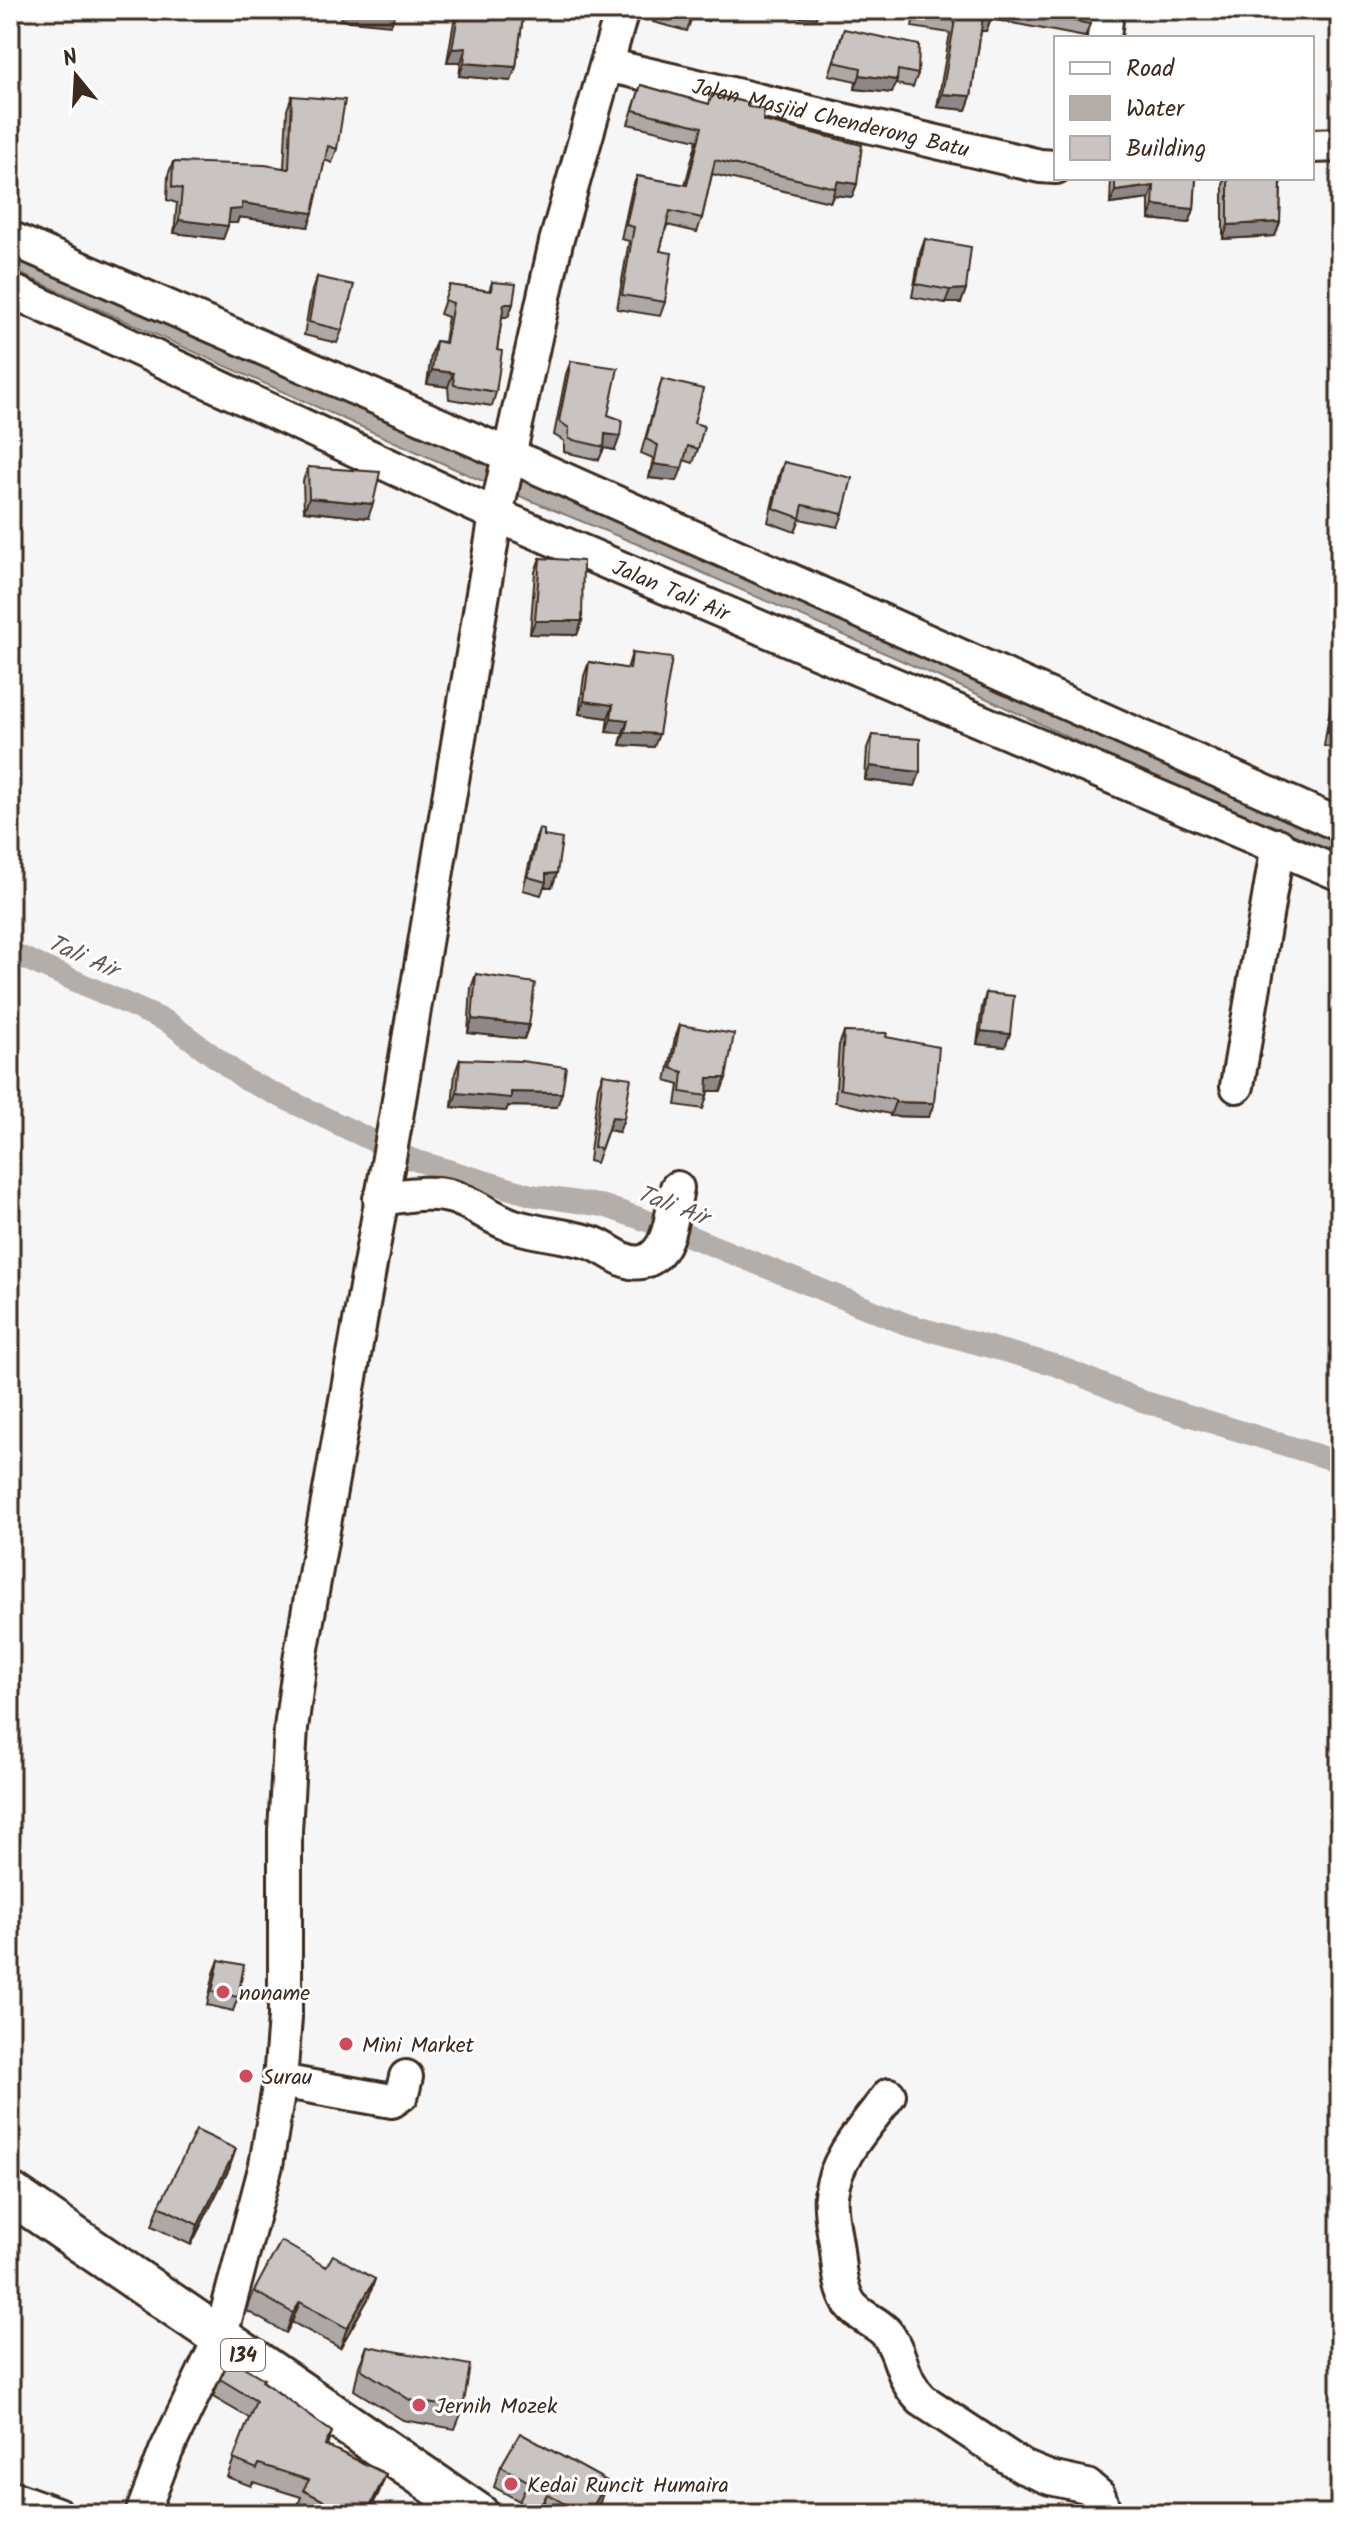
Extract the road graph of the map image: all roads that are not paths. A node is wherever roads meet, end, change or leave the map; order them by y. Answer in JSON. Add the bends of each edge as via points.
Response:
{"nodes":[{"id":1,"x":622,"y":10,"type":"edge"},
{"id":2,"x":1107,"y":10,"type":"edge"},
{"id":3,"x":1104,"y":36,"type":"edge"},
{"id":4,"x":607,"y":65,"type":"junction"},
{"id":5,"x":1340,"y":145,"type":"edge"},
{"id":6,"x":1314,"y":146,"type":"edge"},
{"id":7,"x":1054,"y":167,"type":"edge"},
{"id":8,"x":10,"y":238,"type":"edge"},
{"id":9,"x":10,"y":290,"type":"edge"},
{"id":10,"x":509,"y":455,"type":"junction"},
{"id":11,"x":498,"y":510,"type":"junction"},
{"id":12,"x":1340,"y":825,"type":"edge"},
{"id":13,"x":1278,"y":845,"type":"junction"},
{"id":14,"x":1340,"y":874,"type":"edge"},
{"id":15,"x":1237,"y":1086,"type":"dead end"},
{"id":16,"x":677,"y":1188,"type":"dead end"},
{"id":17,"x":380,"y":1199,"type":"junction"},
{"id":18,"x":406,"y":2077,"type":"dead end"},
{"id":19,"x":280,"y":2081,"type":"junction"},
{"id":20,"x":889,"y":2095,"type":"dead end"},
{"id":21,"x":10,"y":2193,"type":"edge"},
{"id":22,"x":220,"y":2339,"type":"junction"},
{"id":23,"x":10,"y":2497,"type":"edge"},
{"id":24,"x":57,"y":2514,"type":"edge"},
{"id":25,"x":142,"y":2514,"type":"edge"},
{"id":26,"x":478,"y":2514,"type":"edge"},
{"id":27,"x":1105,"y":2514,"type":"edge"}],
"edges":[{"from":1,"to":4,"type":"street"},
{"from":2,"to":3,"type":"street"},
{"from":4,"to":7,"type":"street","name":"Jalan Masjid Chenderong Batu"},
{"from":4,"to":10,"type":"street","via":[[556,242]]},
{"from":5,"to":6,"type":"street"},
{"from":8,"to":10,"type":"street"},
{"from":9,"to":11,"type":"street","name":"Jalan Tali Air"},
{"from":10,"to":11,"type":"street"},
{"from":10,"to":12,"type":"street"},
{"from":11,"to":13,"type":"street","name":"Jalan Tali Air"},
{"from":11,"to":17,"type":"street"},
{"from":13,"to":14,"type":"street","name":"Jalan Tali Air"},
{"from":13,"to":15,"type":"street"},
{"from":16,"to":17,"type":"street","via":[[665,1241],[658,1254],[642,1262],[625,1261],[570,1236],[517,1227],[455,1197],[432,1192]]},
{"from":17,"to":19,"type":"street","via":[[291,1728]]},
{"from":18,"to":19,"type":"street","via":[[402,2094],[392,2101]]},
{"from":19,"to":22,"type":"street","via":[[254,2216]]},
{"from":20,"to":27,"type":"street","via":[[834,2177],[830,2199],[841,2282],[849,2302],[885,2331],[910,2388],[922,2400],[1023,2467],[1087,2486],[1099,2496]]},
{"from":21,"to":22,"type":"main road","number":"134"},
{"from":22,"to":25,"type":"street"},
{"from":22,"to":26,"type":"main road","number":"134"},
{"from":23,"to":24,"type":"street"}]}
